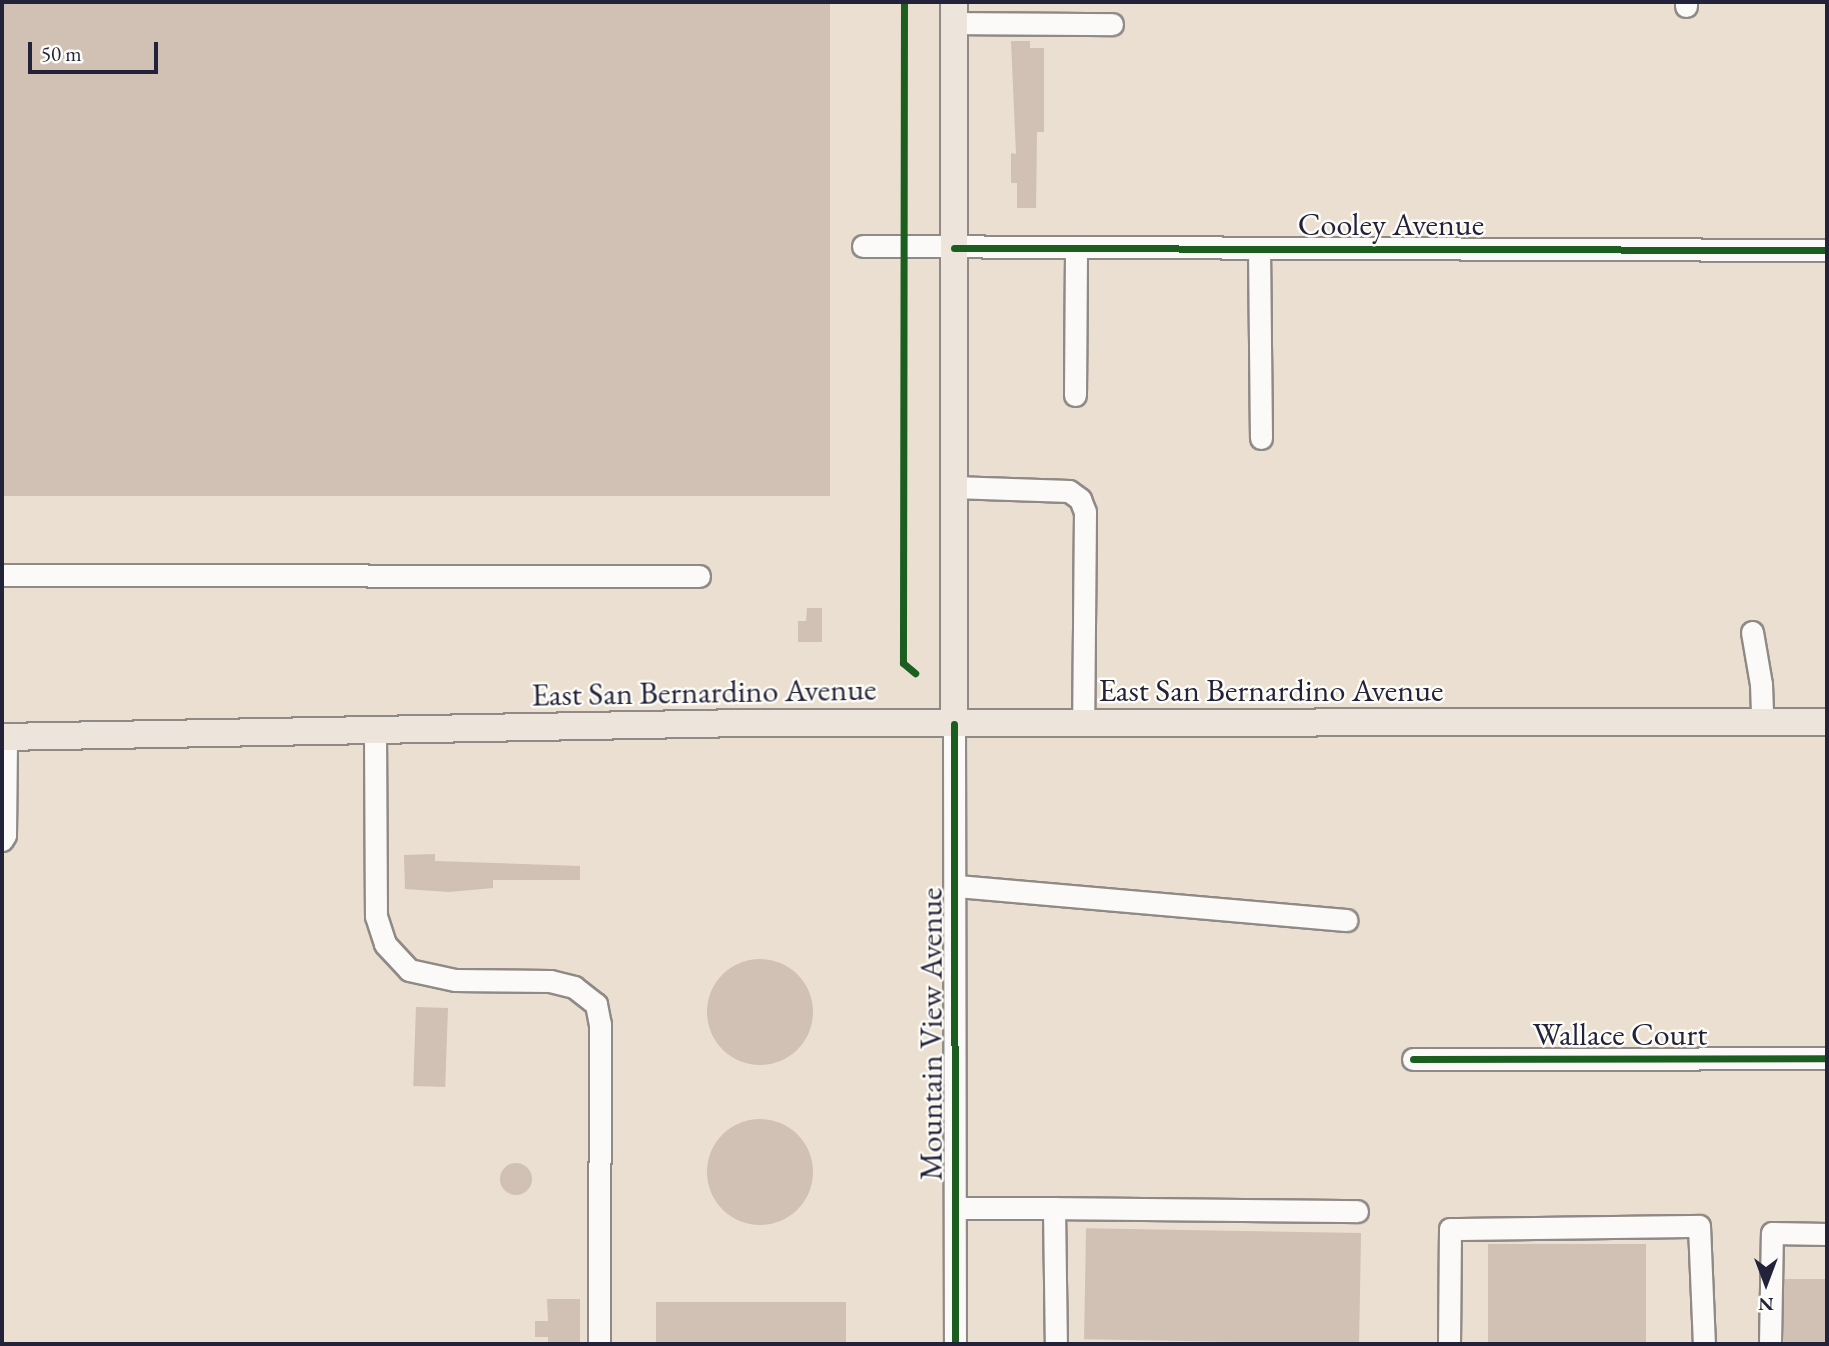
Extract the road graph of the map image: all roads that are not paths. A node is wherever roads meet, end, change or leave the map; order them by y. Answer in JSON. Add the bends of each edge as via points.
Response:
{"nodes":[{"id":1,"x":954,"y":12,"type":"edge"},
{"id":2,"x":1112,"y":24,"type":"dead end"},
{"id":3,"x":863,"y":246,"type":"dead end"},
{"id":4,"x":954,"y":248,"type":"junction"},
{"id":5,"x":1076,"y":248,"type":"junction"},
{"id":6,"x":1259,"y":248,"type":"junction"},
{"id":7,"x":1827,"y":250,"type":"edge"},
{"id":8,"x":1075,"y":395,"type":"dead end"},
{"id":9,"x":1261,"y":438,"type":"dead end"},
{"id":10,"x":953,"y":488,"type":"junction"},
{"id":11,"x":2,"y":575,"type":"edge"},
{"id":12,"x":699,"y":576,"type":"dead end"},
{"id":13,"x":1752,"y":632,"type":"dead end"},
{"id":14,"x":1762,"y":722,"type":"junction"},
{"id":15,"x":1827,"y":722,"type":"edge"},
{"id":16,"x":1083,"y":723,"type":"junction"},
{"id":17,"x":954,"y":724,"type":"junction"},
{"id":18,"x":375,"y":731,"type":"junction"},
{"id":19,"x":4,"y":737,"type":"edge"},
{"id":20,"x":2,"y":840,"type":"edge"},
{"id":21,"x":956,"y":886,"type":"junction"},
{"id":22,"x":1347,"y":920,"type":"dead end"},
{"id":23,"x":1827,"y":1058,"type":"edge"},
{"id":24,"x":1413,"y":1059,"type":"dead end"},
{"id":25,"x":955,"y":1208,"type":"junction"},
{"id":26,"x":1054,"y":1208,"type":"junction"},
{"id":27,"x":1357,"y":1211,"type":"dead end"},
{"id":28,"x":1827,"y":1234,"type":"edge"},
{"id":29,"x":599,"y":1344,"type":"edge"},
{"id":30,"x":955,"y":1344,"type":"edge"},
{"id":31,"x":1056,"y":1344,"type":"edge"},
{"id":32,"x":1449,"y":1344,"type":"edge"},
{"id":33,"x":1704,"y":1344,"type":"edge"},
{"id":34,"x":1770,"y":1344,"type":"edge"}],
"edges":[{"from":1,"to":2,"type":"street"},
{"from":1,"to":4,"type":"main road","name":"Mountain View Avenue"},
{"from":3,"to":4,"type":"street","name":"Cooley Avenue"},
{"from":4,"to":5,"type":"street","name":"Cooley Avenue"},
{"from":4,"to":10,"type":"main road","name":"Mountain View Avenue"},
{"from":5,"to":6,"type":"street","name":"Cooley Avenue"},
{"from":5,"to":8,"type":"street"},
{"from":6,"to":7,"type":"street","name":"Cooley Avenue"},
{"from":6,"to":9,"type":"street"},
{"from":10,"to":16,"type":"street","via":[[1069,491],[1080,499],[1085,512]]},
{"from":10,"to":17,"type":"main road","name":"Mountain View Avenue"},
{"from":11,"to":12,"type":"street"},
{"from":13,"to":14,"type":"street"},
{"from":14,"to":15,"type":"main road","name":"East San Bernardino Avenue"},
{"from":14,"to":16,"type":"main road","name":"East San Bernardino Avenue"},
{"from":16,"to":17,"type":"main road","name":"East San Bernardino Avenue"},
{"from":17,"to":18,"type":"main road","name":"East San Bernardino Avenue"},
{"from":17,"to":21,"type":"street","name":"Mountain View Avenue"},
{"from":18,"to":19,"type":"main road","name":"East San Bernardino Avenue"},
{"from":18,"to":29,"type":"street","via":[[376,916],[385,944],[409,970],[455,980],[550,981],[574,986],[596,1004],[600,1024]]},
{"from":19,"to":20,"type":"street"},
{"from":21,"to":22,"type":"street"},
{"from":21,"to":25,"type":"street","name":"Mountain View Avenue"},
{"from":23,"to":24,"type":"street","name":"Wallace Court"},
{"from":25,"to":26,"type":"street"},
{"from":25,"to":30,"type":"street","name":"Mountain View Avenue"},
{"from":26,"to":27,"type":"street"},
{"from":26,"to":31,"type":"street"},
{"from":28,"to":34,"type":"street","via":[[1772,1233]]},
{"from":32,"to":33,"type":"street","via":[[1450,1229],[1699,1226]]}]}
